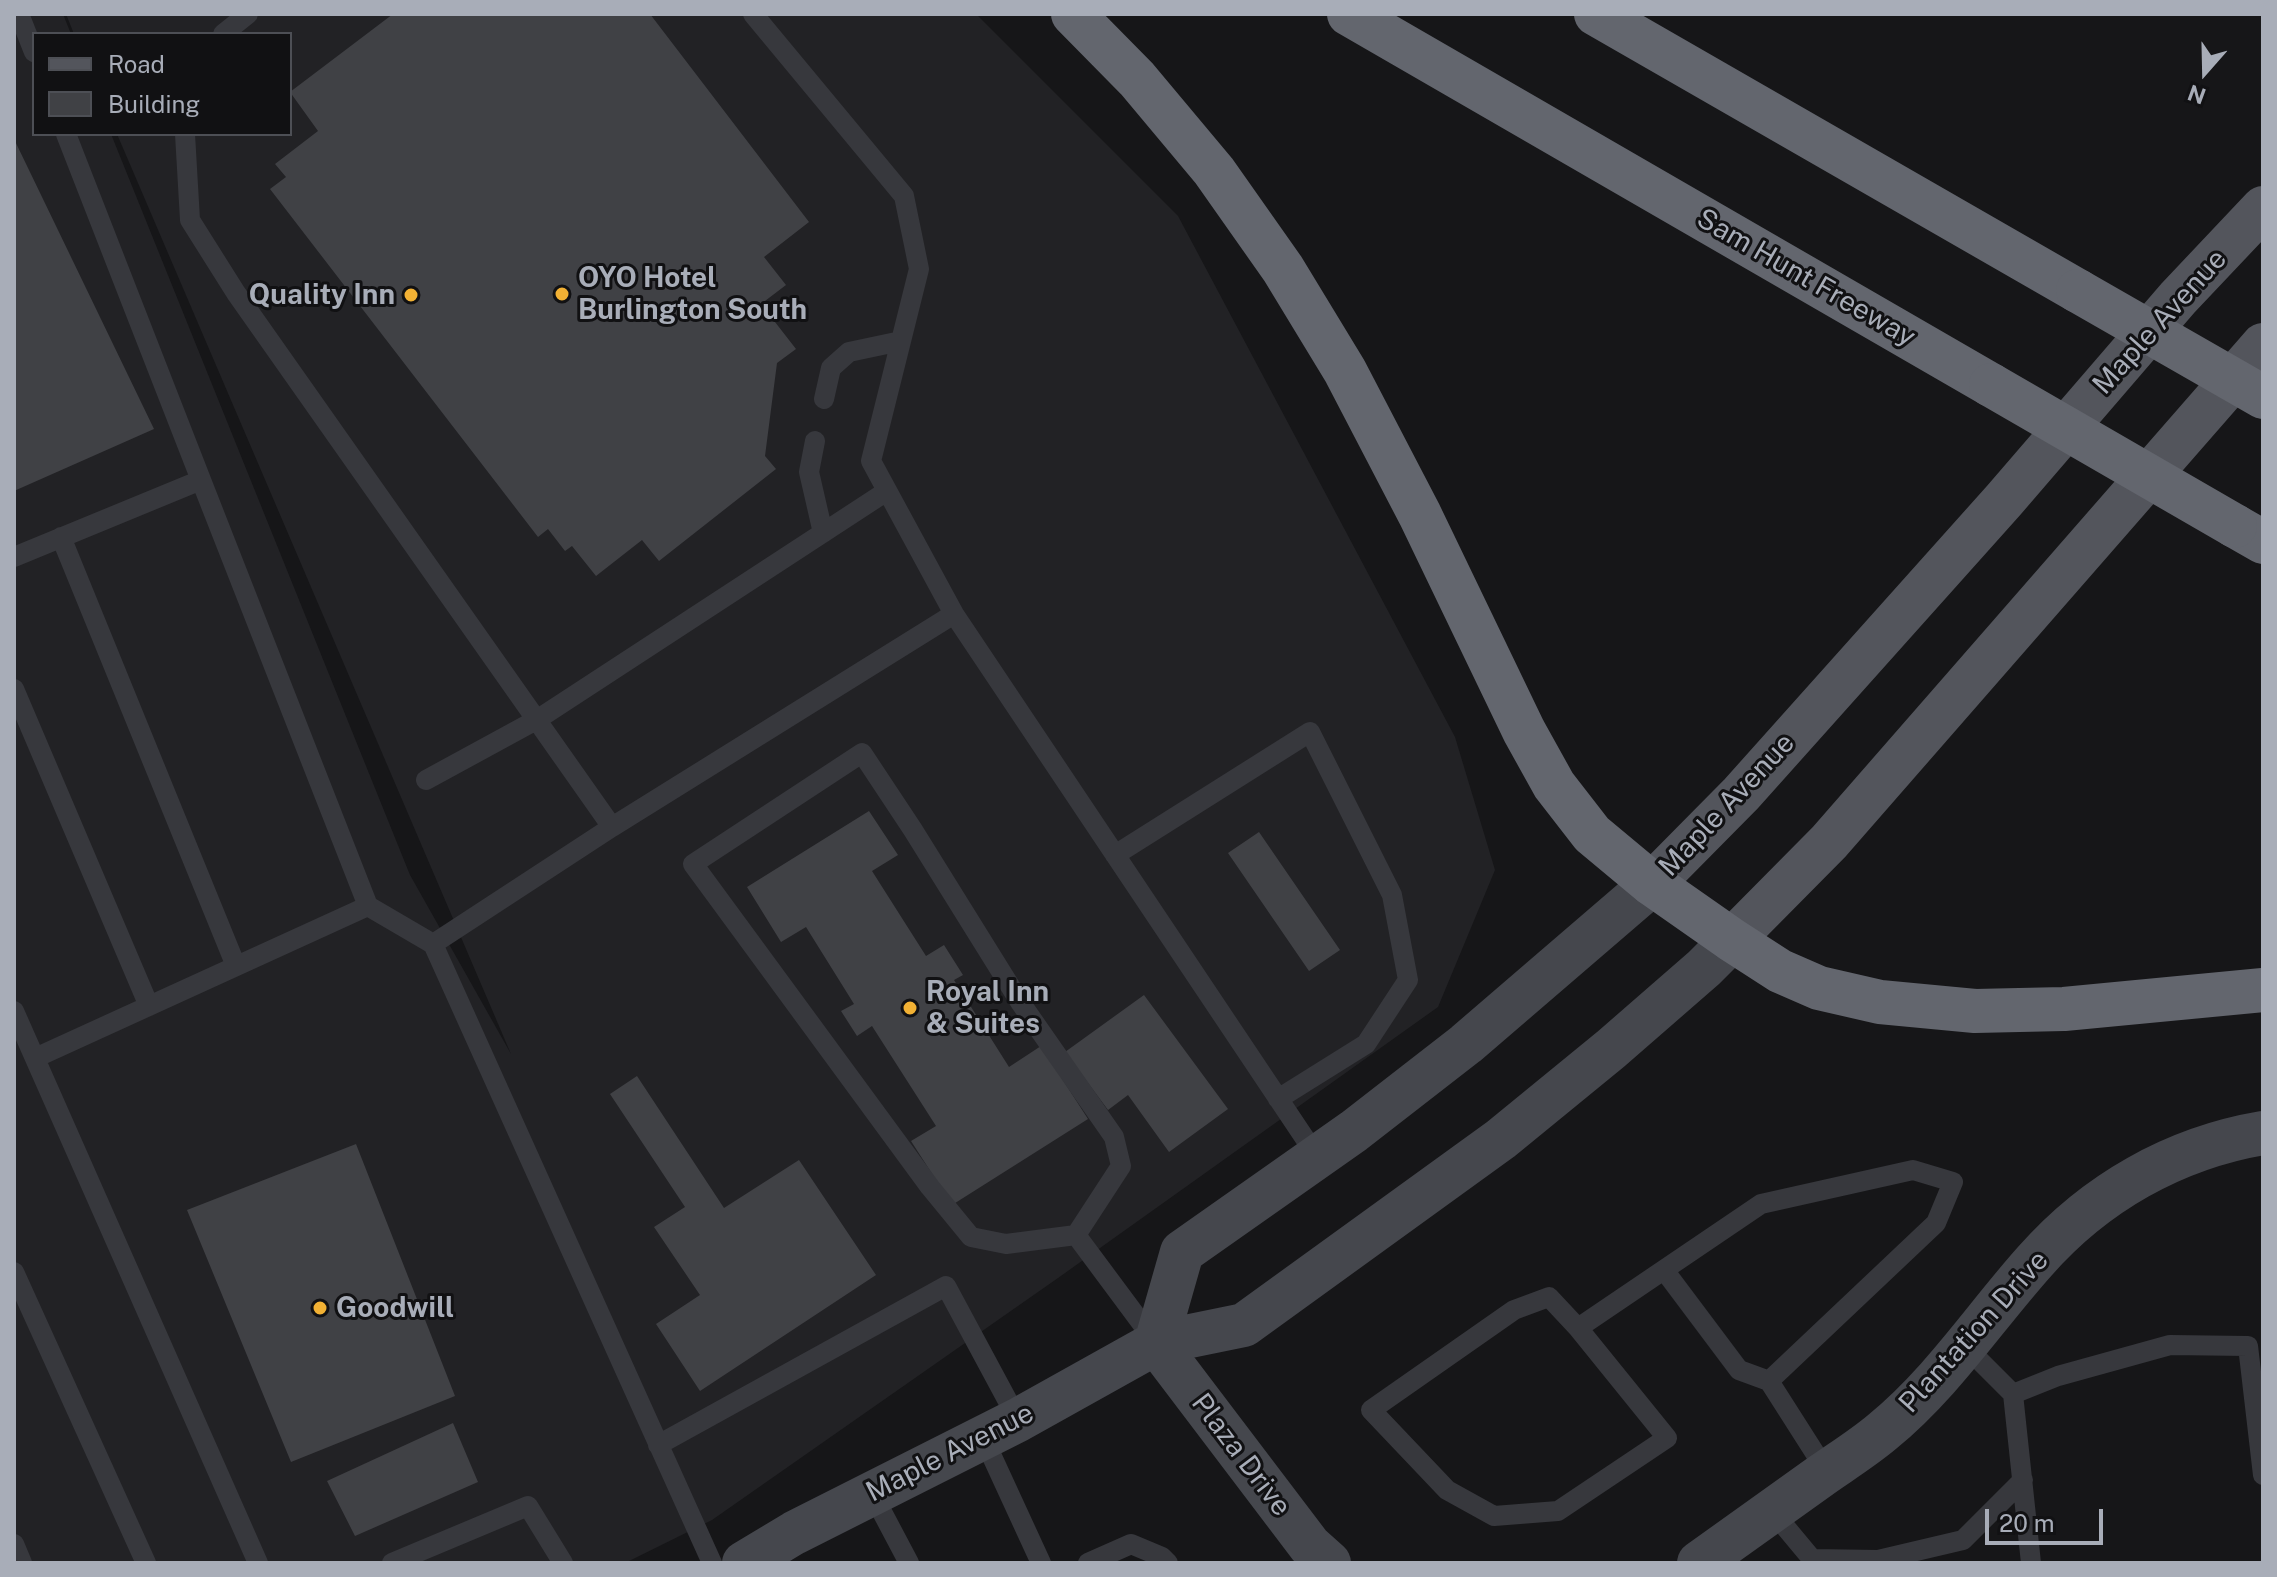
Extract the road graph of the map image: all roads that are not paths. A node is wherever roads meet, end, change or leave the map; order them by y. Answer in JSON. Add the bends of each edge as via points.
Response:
{"nodes":[{"id":1,"x":19,"y":14,"type":"edge"},
{"id":2,"x":248,"y":14,"type":"edge"},
{"id":3,"x":753,"y":14,"type":"edge"},
{"id":4,"x":1073,"y":14,"type":"edge"},
{"id":5,"x":1349,"y":14,"type":"edge"},
{"id":6,"x":1596,"y":14,"type":"edge"},
{"id":7,"x":226,"y":32,"type":"edge"},
{"id":8,"x":32,"y":47,"type":"edge"},
{"id":9,"x":67,"y":136,"type":"edge"},
{"id":10,"x":185,"y":136,"type":"edge"},
{"id":11,"x":2263,"y":208,"type":"edge"},
{"id":12,"x":901,"y":341,"type":"junction"},
{"id":13,"x":2263,"y":345,"type":"edge"},
{"id":14,"x":2263,"y":397,"type":"edge"},
{"id":15,"x":824,"y":399,"type":"dead end"},
{"id":16,"x":815,"y":441,"type":"dead end"},
{"id":17,"x":201,"y":480,"type":"junction"},
{"id":18,"x":887,"y":491,"type":"junction"},
{"id":19,"x":823,"y":533,"type":"junction"},
{"id":20,"x":2249,"y":534,"type":"edge"},
{"id":21,"x":61,"y":537,"type":"junction"},
{"id":22,"x":14,"y":557,"type":"edge"},
{"id":23,"x":954,"y":614,"type":"junction"},
{"id":24,"x":14,"y":689,"type":"edge"},
{"id":25,"x":538,"y":719,"type":"junction"},
{"id":26,"x":426,"y":780,"type":"dead end"},
{"id":27,"x":612,"y":827,"type":"junction"},
{"id":28,"x":1115,"y":855,"type":"junction"},
{"id":29,"x":1652,"y":884,"type":"junction"},
{"id":30,"x":368,"y":906,"type":"junction"},
{"id":31,"x":1732,"y":940,"type":"junction"},
{"id":32,"x":433,"y":944,"type":"junction"},
{"id":33,"x":236,"y":966,"type":"junction"},
{"id":34,"x":2263,"y":990,"type":"edge"},
{"id":35,"x":149,"y":1006,"type":"junction"},
{"id":36,"x":14,"y":1011,"type":"edge"},
{"id":37,"x":35,"y":1058,"type":"junction"},
{"id":38,"x":1278,"y":1099,"type":"junction"},
{"id":39,"x":2263,"y":1133,"type":"edge"},
{"id":40,"x":1318,"y":1158,"type":"junction"},
{"id":41,"x":1076,"y":1235,"type":"junction"},
{"id":42,"x":1664,"y":1270,"type":"junction"},
{"id":43,"x":14,"y":1272,"type":"edge"},
{"id":44,"x":1578,"y":1328,"type":"junction"},
{"id":45,"x":1156,"y":1343,"type":"junction"},
{"id":46,"x":1965,"y":1346,"type":"junction"},
{"id":47,"x":1769,"y":1381,"type":"junction"},
{"id":48,"x":2013,"y":1394,"type":"junction"},
{"id":49,"x":1001,"y":1428,"type":"junction"},
{"id":50,"x":658,"y":1445,"type":"junction"},
{"id":51,"x":1827,"y":1472,"type":"junction"},
{"id":52,"x":2263,"y":1475,"type":"edge"},
{"id":53,"x":2023,"y":1480,"type":"junction"},
{"id":54,"x":872,"y":1493,"type":"junction"},
{"id":55,"x":1772,"y":1511,"type":"junction"},
{"id":56,"x":14,"y":1544,"type":"edge"},
{"id":57,"x":757,"y":1560,"type":"edge"},
{"id":58,"x":1812,"y":1561,"type":"edge"},
{"id":59,"x":1326,"y":1562,"type":"edge"},
{"id":60,"x":22,"y":1563,"type":"edge"},
{"id":61,"x":146,"y":1563,"type":"edge"},
{"id":62,"x":258,"y":1563,"type":"edge"},
{"id":63,"x":392,"y":1563,"type":"edge"},
{"id":64,"x":563,"y":1563,"type":"edge"},
{"id":65,"x":712,"y":1563,"type":"edge"},
{"id":66,"x":909,"y":1563,"type":"edge"},
{"id":67,"x":1041,"y":1563,"type":"edge"},
{"id":68,"x":1088,"y":1563,"type":"edge"},
{"id":69,"x":1168,"y":1563,"type":"edge"},
{"id":70,"x":1699,"y":1563,"type":"edge"},
{"id":71,"x":2031,"y":1563,"type":"edge"}],
"edges":[{"from":1,"to":8,"type":"lane"},
{"from":2,"to":7,"type":"lane"},
{"from":3,"to":12,"type":"lane","via":[[904,196],[919,269]]},
{"from":4,"to":29,"type":"highway","via":[[1137,79],[1214,171],[1283,269],[1345,371],[1554,785],[1592,834]]},
{"from":5,"to":20,"type":"highway","name":"Sam Hunt Freeway","bridge":true},
{"from":6,"to":14,"type":"highway","bridge":true},
{"from":9,"to":17,"type":"lane"},
{"from":10,"to":25,"type":"lane","via":[[190,220],[236,293]]},
{"from":11,"to":29,"type":"main road","name":"Maple Avenue","via":[[1762,770]]},
{"from":12,"to":15,"type":"lane","via":[[849,352],[831,368]]},
{"from":12,"to":18,"type":"lane","via":[[871,461]]},
{"from":13,"to":31,"type":"main road","name":"Maple Avenue","via":[[1839,830]]},
{"from":16,"to":19,"type":"lane","via":[[809,472]]},
{"from":17,"to":21,"type":"lane"},
{"from":17,"to":30,"type":"lane"},
{"from":18,"to":19,"type":"lane"},
{"from":18,"to":23,"type":"lane"},
{"from":19,"to":25,"type":"lane"},
{"from":21,"to":22,"type":"lane"},
{"from":21,"to":33,"type":"lane"},
{"from":23,"to":27,"type":"lane"},
{"from":23,"to":28,"type":"lane"},
{"from":24,"to":35,"type":"lane"},
{"from":25,"to":26,"type":"lane"},
{"from":25,"to":27,"type":"lane"},
{"from":27,"to":32,"type":"lane"},
{"from":28,"to":38,"type":"lane"},
{"from":28,"to":38,"type":"lane","via":[[1310,732],[1392,895],[1408,980],[1366,1044]]},
{"from":29,"to":31,"type":"highway"},
{"from":29,"to":40,"type":"main road","name":"Maple Avenue","via":[[1466,1044]]},
{"from":30,"to":32,"type":"lane"},
{"from":30,"to":33,"type":"lane"},
{"from":31,"to":34,"type":"highway","via":[[1819,988],[1880,1002],[1975,1011],[2064,1009]]},
{"from":31,"to":45,"type":"main road","name":"Maple Avenue","via":[[1501,1139],[1244,1325]]},
{"from":32,"to":50,"type":"lane"},
{"from":33,"to":35,"type":"lane"},
{"from":35,"to":37,"type":"lane"},
{"from":36,"to":37,"type":"lane"},
{"from":37,"to":62,"type":"lane"},
{"from":38,"to":40,"type":"lane"},
{"from":39,"to":46,"type":"main road","name":"Plantation Drive","via":[[2180,1155],[2126,1182],[2078,1218],[2036,1260]]},
{"from":40,"to":45,"type":"main road","name":"Maple Avenue","via":[[1182,1252]]},
{"from":41,"to":41,"type":"lane","via":[[1121,1166],[1114,1137],[1020,1002],[862,753],[693,864],[971,1237],[1006,1244]]},
{"from":41,"to":45,"type":"lane"},
{"from":42,"to":44,"type":"lane"},
{"from":42,"to":47,"type":"lane","via":[[1739,1370]]},
{"from":42,"to":47,"type":"lane","via":[[1761,1204],[1913,1170],[1953,1182],[1936,1223]]},
{"from":43,"to":61,"type":"lane"},
{"from":44,"to":44,"type":"lane","via":[[1549,1297],[1514,1310],[1371,1410],[1447,1490],[1494,1516],[1558,1511],[1667,1438]]},
{"from":45,"to":49,"type":"main road","name":"Maple Avenue"},
{"from":45,"to":59,"type":"main road","name":"Plaza Drive"},
{"from":46,"to":48,"type":"lane"},
{"from":46,"to":51,"type":"main road","name":"Plantation Drive","via":[[1943,1375],[1882,1432]]},
{"from":47,"to":51,"type":"lane"},
{"from":48,"to":52,"type":"lane","via":[[2170,1345],[2248,1346]]},
{"from":48,"to":53,"type":"lane"},
{"from":49,"to":50,"type":"lane","via":[[946,1286]]},
{"from":49,"to":54,"type":"main road","name":"Maple Avenue"},
{"from":49,"to":67,"type":"lane"},
{"from":50,"to":65,"type":"lane"},
{"from":51,"to":55,"type":"main road","name":"Plantation Drive"},
{"from":53,"to":58,"type":"lane","via":[[1963,1540],[1878,1560]]},
{"from":53,"to":71,"type":"lane"},
{"from":54,"to":57,"type":"main road","name":"Maple Avenue","via":[[794,1533]]},
{"from":54,"to":66,"type":"lane"},
{"from":55,"to":58,"type":"lane"},
{"from":55,"to":70,"type":"main road","name":"Plantation Drive"},
{"from":56,"to":60,"type":"lane"},
{"from":63,"to":64,"type":"lane","via":[[528,1506]]},
{"from":68,"to":69,"type":"lane","via":[[1131,1544]]}]}
